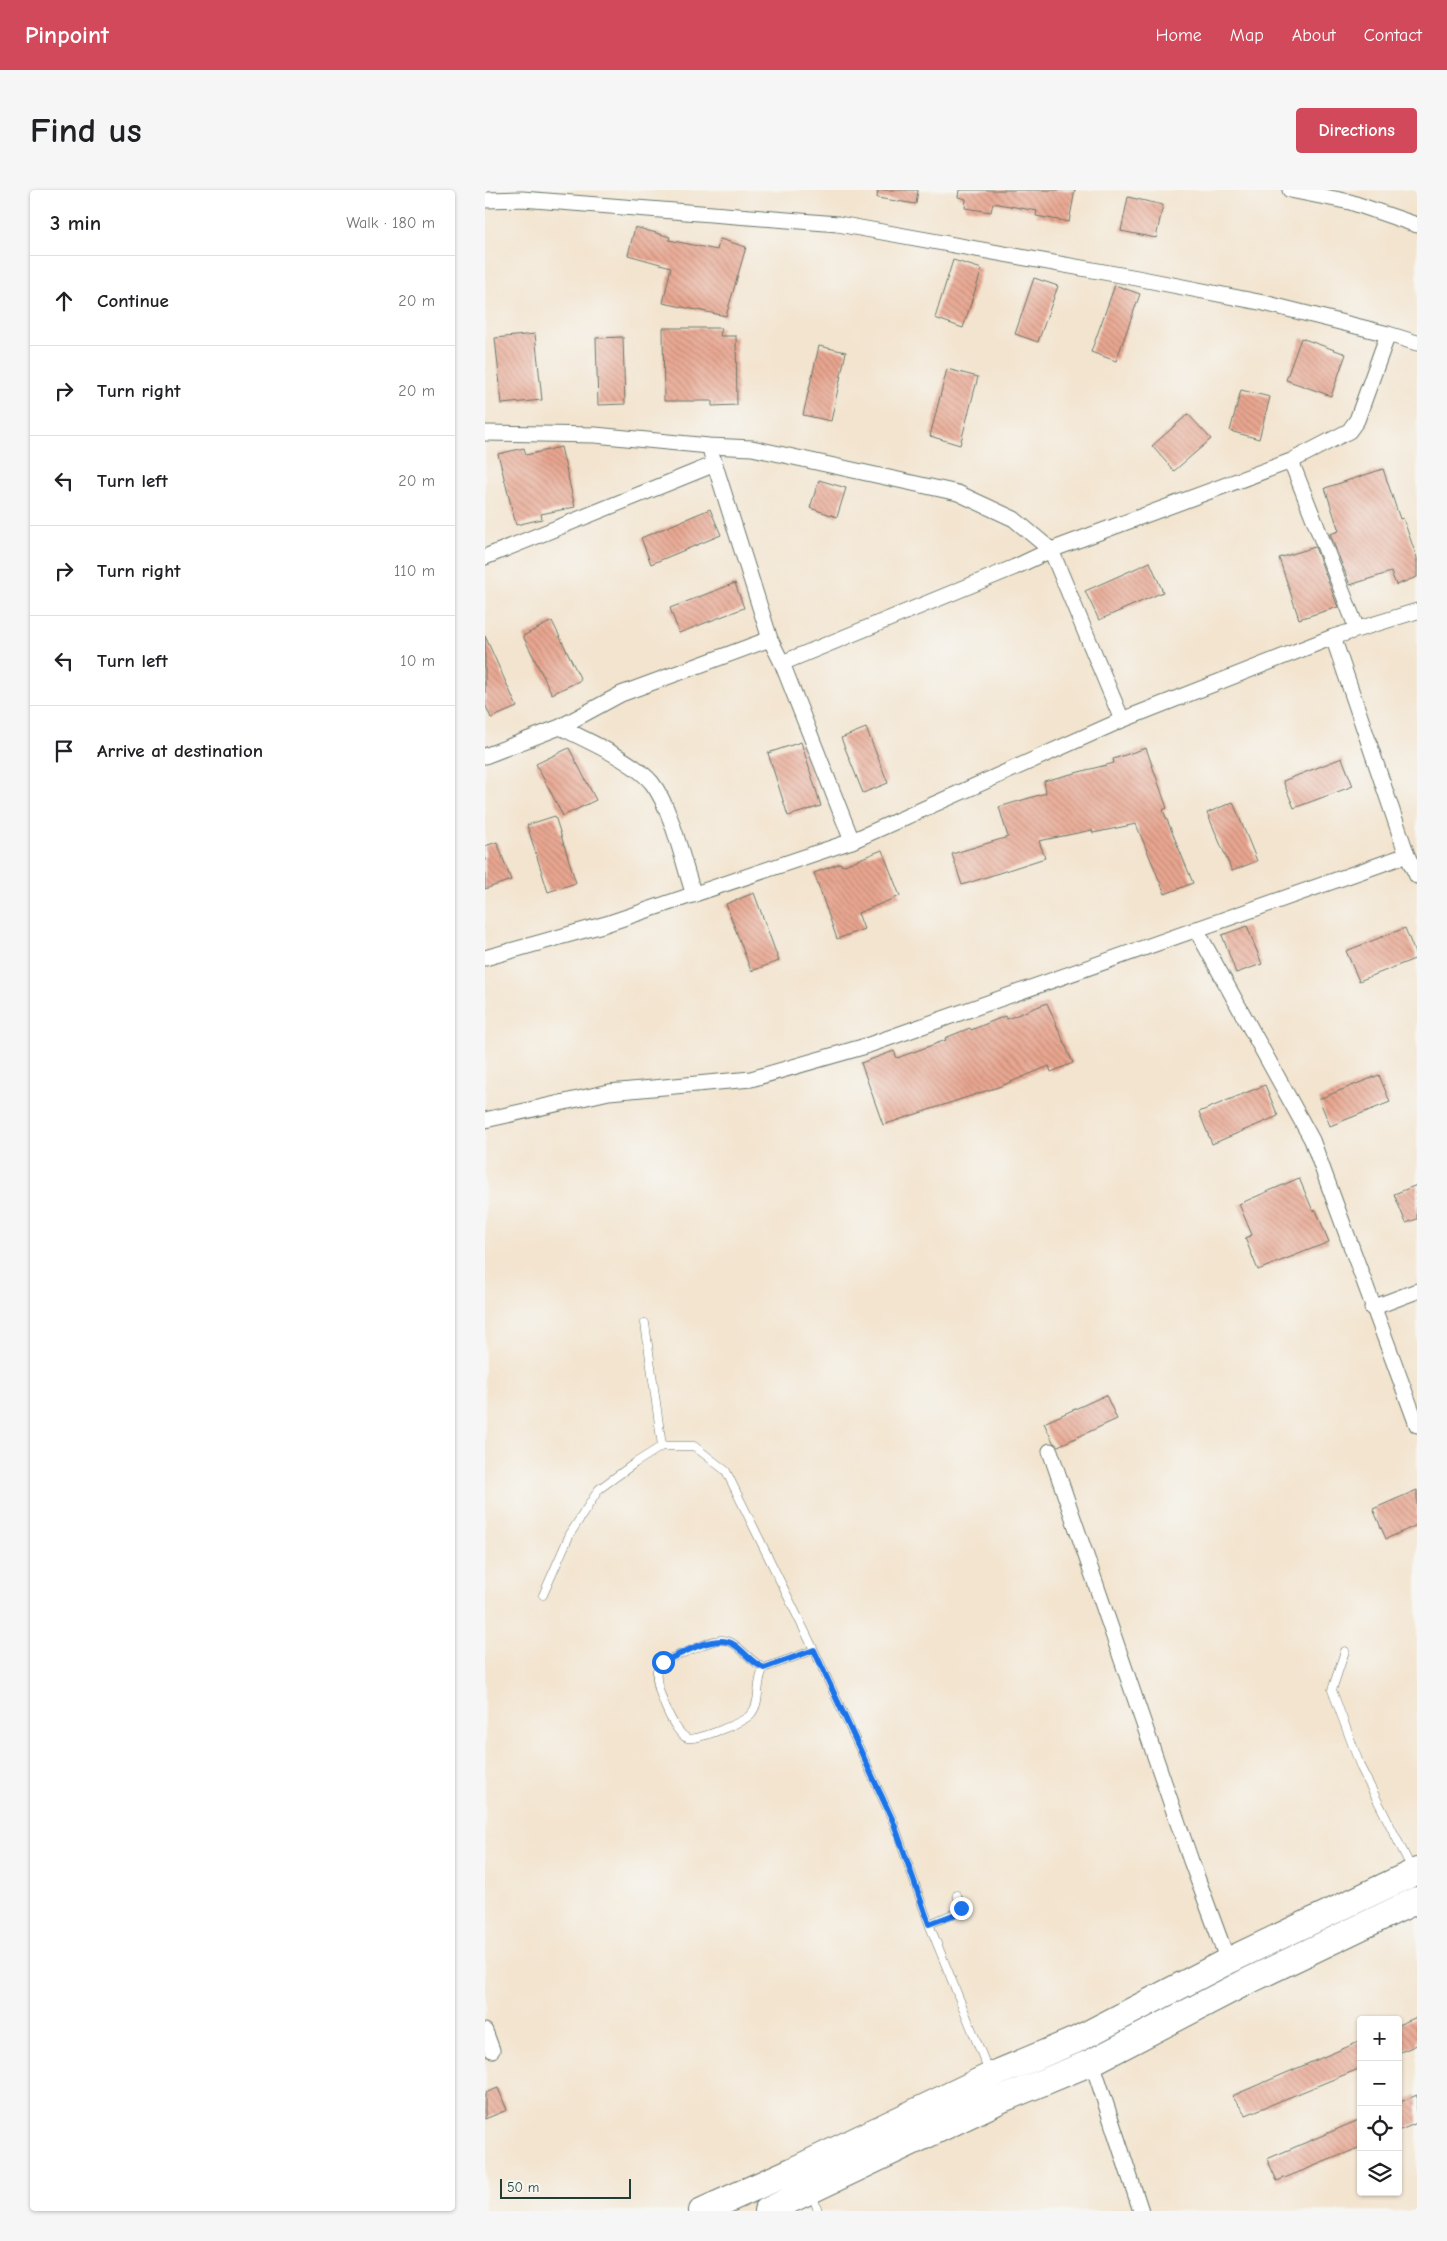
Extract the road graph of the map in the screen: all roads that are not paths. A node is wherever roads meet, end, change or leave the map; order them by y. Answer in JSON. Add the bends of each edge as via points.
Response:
{"nodes":[{"id":1,"x":1290,"y":190,"type":"edge"},
{"id":2,"x":485,"y":200,"type":"edge"},
{"id":3,"x":1417,"y":225,"type":"edge"},
{"id":4,"x":1388,"y":334,"type":"junction"},
{"id":5,"x":1417,"y":343,"type":"edge"},
{"id":6,"x":485,"y":433,"type":"edge"},
{"id":7,"x":709,"y":446,"type":"junction"},
{"id":8,"x":1291,"y":461,"type":"junction"},
{"id":9,"x":715,"y":464,"type":"junction"},
{"id":10,"x":1051,"y":550,"type":"junction"},
{"id":11,"x":485,"y":557,"type":"edge"},
{"id":12,"x":1417,"y":611,"type":"edge"},
{"id":13,"x":1357,"y":629,"type":"junction"},
{"id":14,"x":1333,"y":637,"type":"junction"},
{"id":15,"x":770,"y":640,"type":"junction"},
{"id":16,"x":782,"y":663,"type":"junction"},
{"id":17,"x":1122,"y":720,"type":"junction"},
{"id":18,"x":560,"y":727,"type":"junction"},
{"id":19,"x":485,"y":756,"type":"edge"},
{"id":20,"x":851,"y":841,"type":"junction"},
{"id":21,"x":1407,"y":855,"type":"junction"},
{"id":22,"x":1417,"y":876,"type":"edge"},
{"id":23,"x":694,"y":895,"type":"junction"},
{"id":24,"x":1196,"y":929,"type":"junction"},
{"id":25,"x":485,"y":958,"type":"edge"},
{"id":26,"x":485,"y":1120,"type":"edge"},
{"id":27,"x":1417,"y":1291,"type":"edge"},
{"id":28,"x":1372,"y":1308,"type":"junction"},
{"id":29,"x":645,"y":1322,"type":"dead end"},
{"id":30,"x":1417,"y":1425,"type":"edge"},
{"id":31,"x":662,"y":1446,"type":"junction"},
{"id":32,"x":1050,"y":1451,"type":"dead end"},
{"id":33,"x":543,"y":1595,"type":"dead end"},
{"id":34,"x":814,"y":1650,"type":"junction"},
{"id":35,"x":1345,"y":1651,"type":"dead end"},
{"id":36,"x":764,"y":1668,"type":"junction"},
{"id":37,"x":1415,"y":1872,"type":"edge"},
{"id":38,"x":957,"y":1896,"type":"dead end"},
{"id":39,"x":1417,"y":1900,"type":"edge"},
{"id":40,"x":929,"y":1924,"type":"junction"},
{"id":41,"x":1228,"y":1961,"type":"junction"},
{"id":42,"x":485,"y":2031,"type":"edge"},
{"id":43,"x":492,"y":2050,"type":"dead end"},
{"id":44,"x":1091,"y":2062,"type":"junction"},
{"id":45,"x":990,"y":2076,"type":"junction"},
{"id":46,"x":814,"y":2201,"type":"edge"},
{"id":47,"x":702,"y":2211,"type":"edge"},
{"id":48,"x":767,"y":2211,"type":"edge"},
{"id":49,"x":1141,"y":2211,"type":"edge"}],
"edges":[{"from":1,"to":3,"type":"street","via":[[1350,202]]},
{"from":2,"to":4,"type":"street","via":[[522,200],[839,224],[1264,303]]},
{"from":4,"to":5,"type":"street"},
{"from":4,"to":8,"type":"street","via":[[1357,420],[1349,432]]},
{"from":6,"to":7,"type":"street","via":[[595,435]]},
{"from":7,"to":9,"type":"street"},
{"from":7,"to":10,"type":"street","via":[[752,448],[958,493],[1013,519]]},
{"from":8,"to":10,"type":"street"},
{"from":8,"to":13,"type":"street"},
{"from":9,"to":11,"type":"street"},
{"from":9,"to":15,"type":"street"},
{"from":10,"to":16,"type":"street"},
{"from":10,"to":17,"type":"street"},
{"from":12,"to":13,"type":"street"},
{"from":13,"to":14,"type":"street"},
{"from":14,"to":17,"type":"street"},
{"from":14,"to":21,"type":"street"},
{"from":15,"to":16,"type":"street"},
{"from":15,"to":18,"type":"street","via":[[621,694]]},
{"from":16,"to":20,"type":"street"},
{"from":17,"to":20,"type":"street"},
{"from":18,"to":19,"type":"street"},
{"from":18,"to":23,"type":"street","via":[[613,754],[651,782],[662,799]]},
{"from":20,"to":23,"type":"street"},
{"from":21,"to":22,"type":"street"},
{"from":21,"to":24,"type":"street"},
{"from":23,"to":25,"type":"street"},
{"from":24,"to":26,"type":"street","via":[[866,1046],[751,1079],[609,1092]]},
{"from":24,"to":28,"type":"street","via":[[1313,1140]]},
{"from":27,"to":28,"type":"street"},
{"from":28,"to":30,"type":"street"},
{"from":29,"to":31,"type":"lane"},
{"from":31,"to":33,"type":"lane","via":[[599,1488],[570,1534]]},
{"from":31,"to":34,"type":"lane","via":[[694,1446],[726,1471]]},
{"from":32,"to":41,"type":"street"},
{"from":34,"to":36,"type":"lane"},
{"from":34,"to":40,"type":"lane","via":[[893,1821]]},
{"from":35,"to":37,"type":"lane","via":[[1332,1690],[1361,1768]]},
{"from":36,"to":36,"type":"lane","via":[[747,1658],[735,1645],[717,1640],[663,1662],[657,1671],[656,1682],[677,1732],[697,1739],[749,1716],[755,1708],[758,1682]]},
{"from":37,"to":41,"type":"highway"},
{"from":38,"to":40,"type":"lane","via":[[960,1911]]},
{"from":39,"to":44,"type":"highway","via":[[1244,1983]]},
{"from":40,"to":45,"type":"lane"},
{"from":41,"to":45,"type":"highway","via":[[1076,2040]]},
{"from":42,"to":43,"type":"street"},
{"from":44,"to":46,"type":"highway","via":[[1000,2100]]},
{"from":44,"to":49,"type":"street"},
{"from":45,"to":47,"type":"highway"},
{"from":46,"to":48,"type":"highway"}]}
